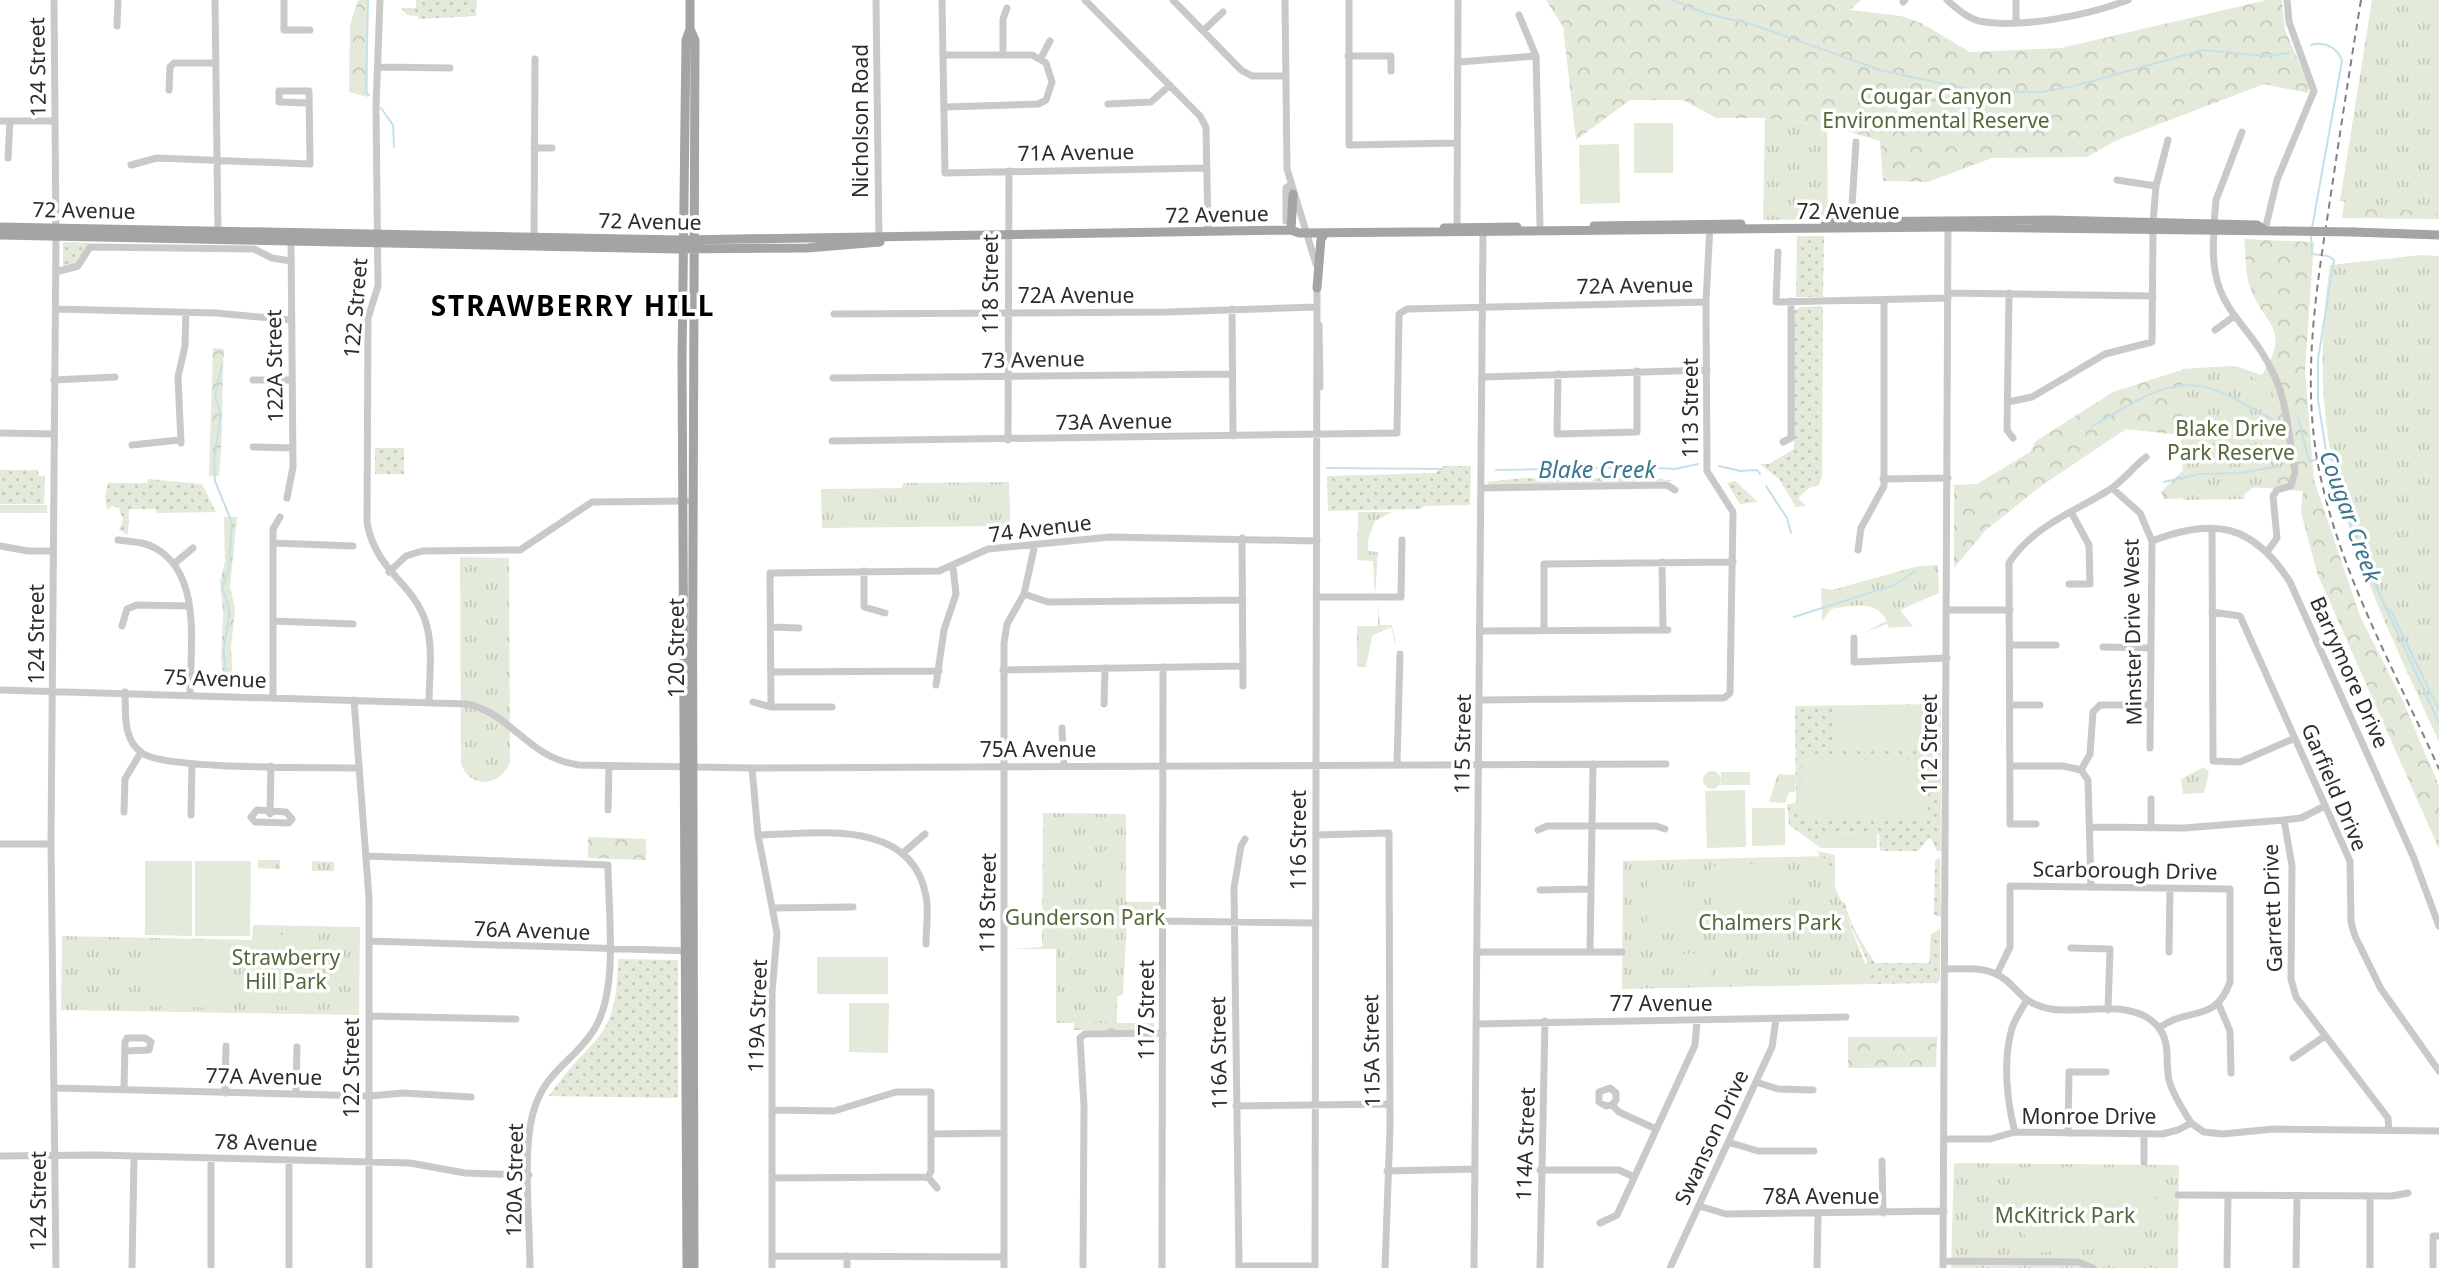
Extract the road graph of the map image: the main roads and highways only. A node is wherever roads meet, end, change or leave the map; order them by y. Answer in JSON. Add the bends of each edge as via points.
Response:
{"nodes":[{"id":1,"x":690,"y":0,"type":"edge"},
{"id":2,"x":690,"y":29,"type":"junction"},
{"id":3,"x":1292,"y":190,"type":"road end"},
{"id":4,"x":1948,"y":224,"type":"junction"},
{"id":5,"x":0,"y":227,"type":"edge"},
{"id":6,"x":1710,"y":228,"type":"junction"},
{"id":7,"x":1296,"y":229,"type":"junction"},
{"id":8,"x":1432,"y":230,"type":"junction"},
{"id":9,"x":56,"y":232,"type":"junction"},
{"id":10,"x":1325,"y":233,"type":"junction"},
{"id":11,"x":0,"y":235,"type":"edge"},
{"id":12,"x":2439,"y":235,"type":"edge"},
{"id":13,"x":804,"y":238,"type":"junction"},
{"id":14,"x":1007,"y":238,"type":"junction"},
{"id":15,"x":879,"y":240,"type":"junction"},
{"id":16,"x":685,"y":244,"type":"junction"},
{"id":17,"x":696,"y":244,"type":"junction"},
{"id":18,"x":765,"y":248,"type":"junction"},
{"id":19,"x":1317,"y":288,"type":"road end"},
{"id":20,"x":688,"y":501,"type":"junction"},
{"id":21,"x":689,"y":635,"type":"junction"},
{"id":22,"x":689,"y":768,"type":"junction"},
{"id":23,"x":690,"y":951,"type":"junction"},
{"id":24,"x":687,"y":1103,"type":"junction"},
{"id":25,"x":694,"y":1130,"type":"junction"},
{"id":26,"x":691,"y":1231,"type":"junction"},
{"id":27,"x":692,"y":1267,"type":"edge"}],
"edges":[{"from":1,"to":2,"type":"main road","name":"120 Street"},
{"from":2,"to":16,"type":"main road","name":"120 Street","via":[[686,40]]},
{"from":2,"to":17,"type":"main road","name":"120 Street","via":[[695,40]]},
{"from":3,"to":7,"type":"main road"},
{"from":4,"to":6,"type":"main road","name":"72 Avenue"},
{"from":4,"to":6,"type":"main road","name":"72 Avenue","via":[[1851,222]]},
{"from":4,"to":12,"type":"main road","name":"72 Avenue","bridge":true},
{"from":5,"to":9,"type":"main road","name":"72 Avenue"},
{"from":6,"to":8,"type":"main road","name":"72 Avenue"},
{"from":6,"to":8,"type":"main road","name":"72 Avenue"},
{"from":7,"to":10,"type":"main road","name":"72 Avenue"},
{"from":7,"to":14,"type":"main road","name":"72 Avenue"},
{"from":7,"to":14,"type":"main road","name":"72 Avenue"},
{"from":8,"to":10,"type":"main road","name":"72 Avenue"},
{"from":9,"to":11,"type":"main road","name":"72 Avenue"},
{"from":9,"to":16,"type":"main road","name":"72 Avenue"},
{"from":10,"to":19,"type":"main road"},
{"from":13,"to":15,"type":"main road","name":"72 Avenue"},
{"from":13,"to":17,"type":"main road","name":"72 Avenue"},
{"from":13,"to":18,"type":"main road"},
{"from":14,"to":15,"type":"main road","name":"72 Avenue"},
{"from":15,"to":18,"type":"main road","name":"72 Avenue"},
{"from":16,"to":17,"type":"main road","name":"72 Avenue"},
{"from":16,"to":20,"type":"main road","name":"120 Street"},
{"from":17,"to":18,"type":"main road","name":"72 Avenue"},
{"from":17,"to":20,"type":"main road","name":"120 Street"},
{"from":20,"to":21,"type":"main road","name":"120 Street"},
{"from":20,"to":21,"type":"main road","name":"120 Street","via":[[684,596],[691,601]]},
{"from":21,"to":22,"type":"main road","name":"120 Street"},
{"from":21,"to":22,"type":"main road","name":"120 Street","via":[[694,676]]},
{"from":22,"to":23,"type":"main road","name":"120 Street"},
{"from":23,"to":24,"type":"main road","name":"120 Street"},
{"from":23,"to":25,"type":"main road","name":"120 Street"},
{"from":24,"to":25,"type":"main road"},
{"from":24,"to":26,"type":"main road","name":"120 Street"},
{"from":25,"to":26,"type":"main road","name":"120 Street"},
{"from":26,"to":27,"type":"main road","name":"120 Street"}]}
